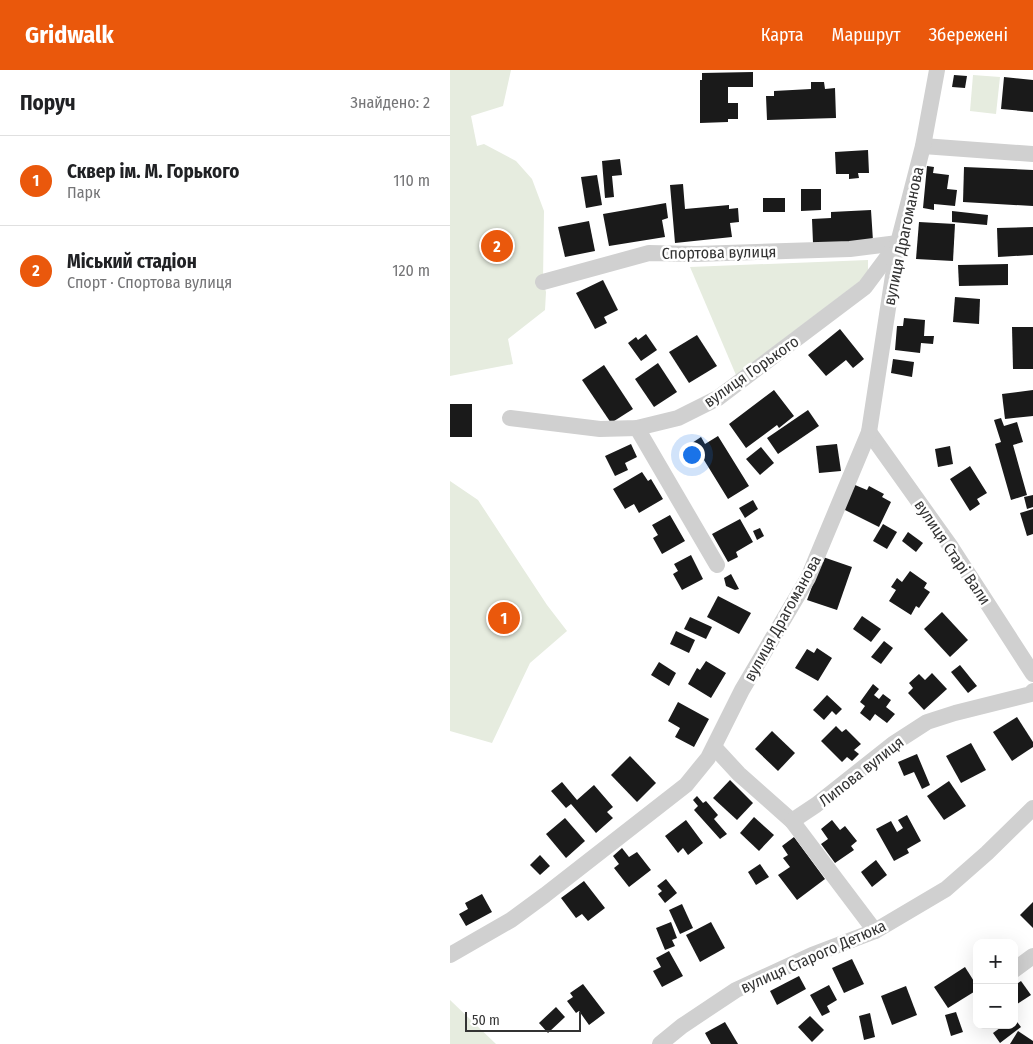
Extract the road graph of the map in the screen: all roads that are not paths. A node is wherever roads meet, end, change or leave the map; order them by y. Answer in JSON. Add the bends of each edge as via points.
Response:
{"nodes":[{"id":1,"x":937,"y":70,"type":"edge"},
{"id":2,"x":923,"y":146,"type":"junction"},
{"id":3,"x":1033,"y":154,"type":"edge"},
{"id":4,"x":898,"y":243,"type":"junction"},
{"id":5,"x":543,"y":282,"type":"dead end"},
{"id":6,"x":510,"y":418,"type":"dead end"},
{"id":7,"x":638,"y":428,"type":"junction"},
{"id":8,"x":869,"y":432,"type":"junction"},
{"id":9,"x":717,"y":565,"type":"dead end"},
{"id":10,"x":1033,"y":674,"type":"edge"},
{"id":11,"x":1033,"y":691,"type":"edge"},
{"id":12,"x":714,"y":747,"type":"junction"},
{"id":13,"x":1033,"y":808,"type":"edge"},
{"id":14,"x":792,"y":821,"type":"junction"},
{"id":15,"x":874,"y":931,"type":"junction"},
{"id":16,"x":450,"y":955,"type":"edge"},
{"id":17,"x":1033,"y":956,"type":"edge"},
{"id":18,"x":1018,"y":967,"type":"edge"},
{"id":19,"x":660,"y":1044,"type":"edge"}],
"edges":[{"from":1,"to":2,"type":"street","name":"вулиця Драгоманова"},
{"from":2,"to":3,"type":"street"},
{"from":2,"to":4,"type":"street","name":"вулиця Драгоманова"},
{"from":4,"to":5,"type":"street","name":"Спортова вулиця","via":[[850,249],[649,253]]},
{"from":4,"to":7,"type":"street","name":"вулиця Горького","via":[[865,288],[718,398],[678,418]]},
{"from":4,"to":8,"type":"street","name":"вулиця Драгоманова"},
{"from":6,"to":7,"type":"street","name":"вулиця Горького","via":[[600,429]]},
{"from":7,"to":9,"type":"street"},
{"from":8,"to":10,"type":"street","name":"вулиця Старі Вали","via":[[952,547]]},
{"from":8,"to":12,"type":"street","name":"вулиця Драгоманова","via":[[808,578],[742,690]]},
{"from":11,"to":14,"type":"street","name":"Липова вулиця","via":[[927,722]]},
{"from":12,"to":14,"type":"street"},
{"from":12,"to":16,"type":"street","name":"вулиця Драгоманова","via":[[686,785],[511,920]]},
{"from":13,"to":15,"type":"street","name":"вулиця Старого Детюка","via":[[946,889]]},
{"from":14,"to":15,"type":"street"},
{"from":15,"to":19,"type":"street","name":"вулиця Старого Детюка","via":[[736,990]]},
{"from":17,"to":18,"type":"street"}]}
